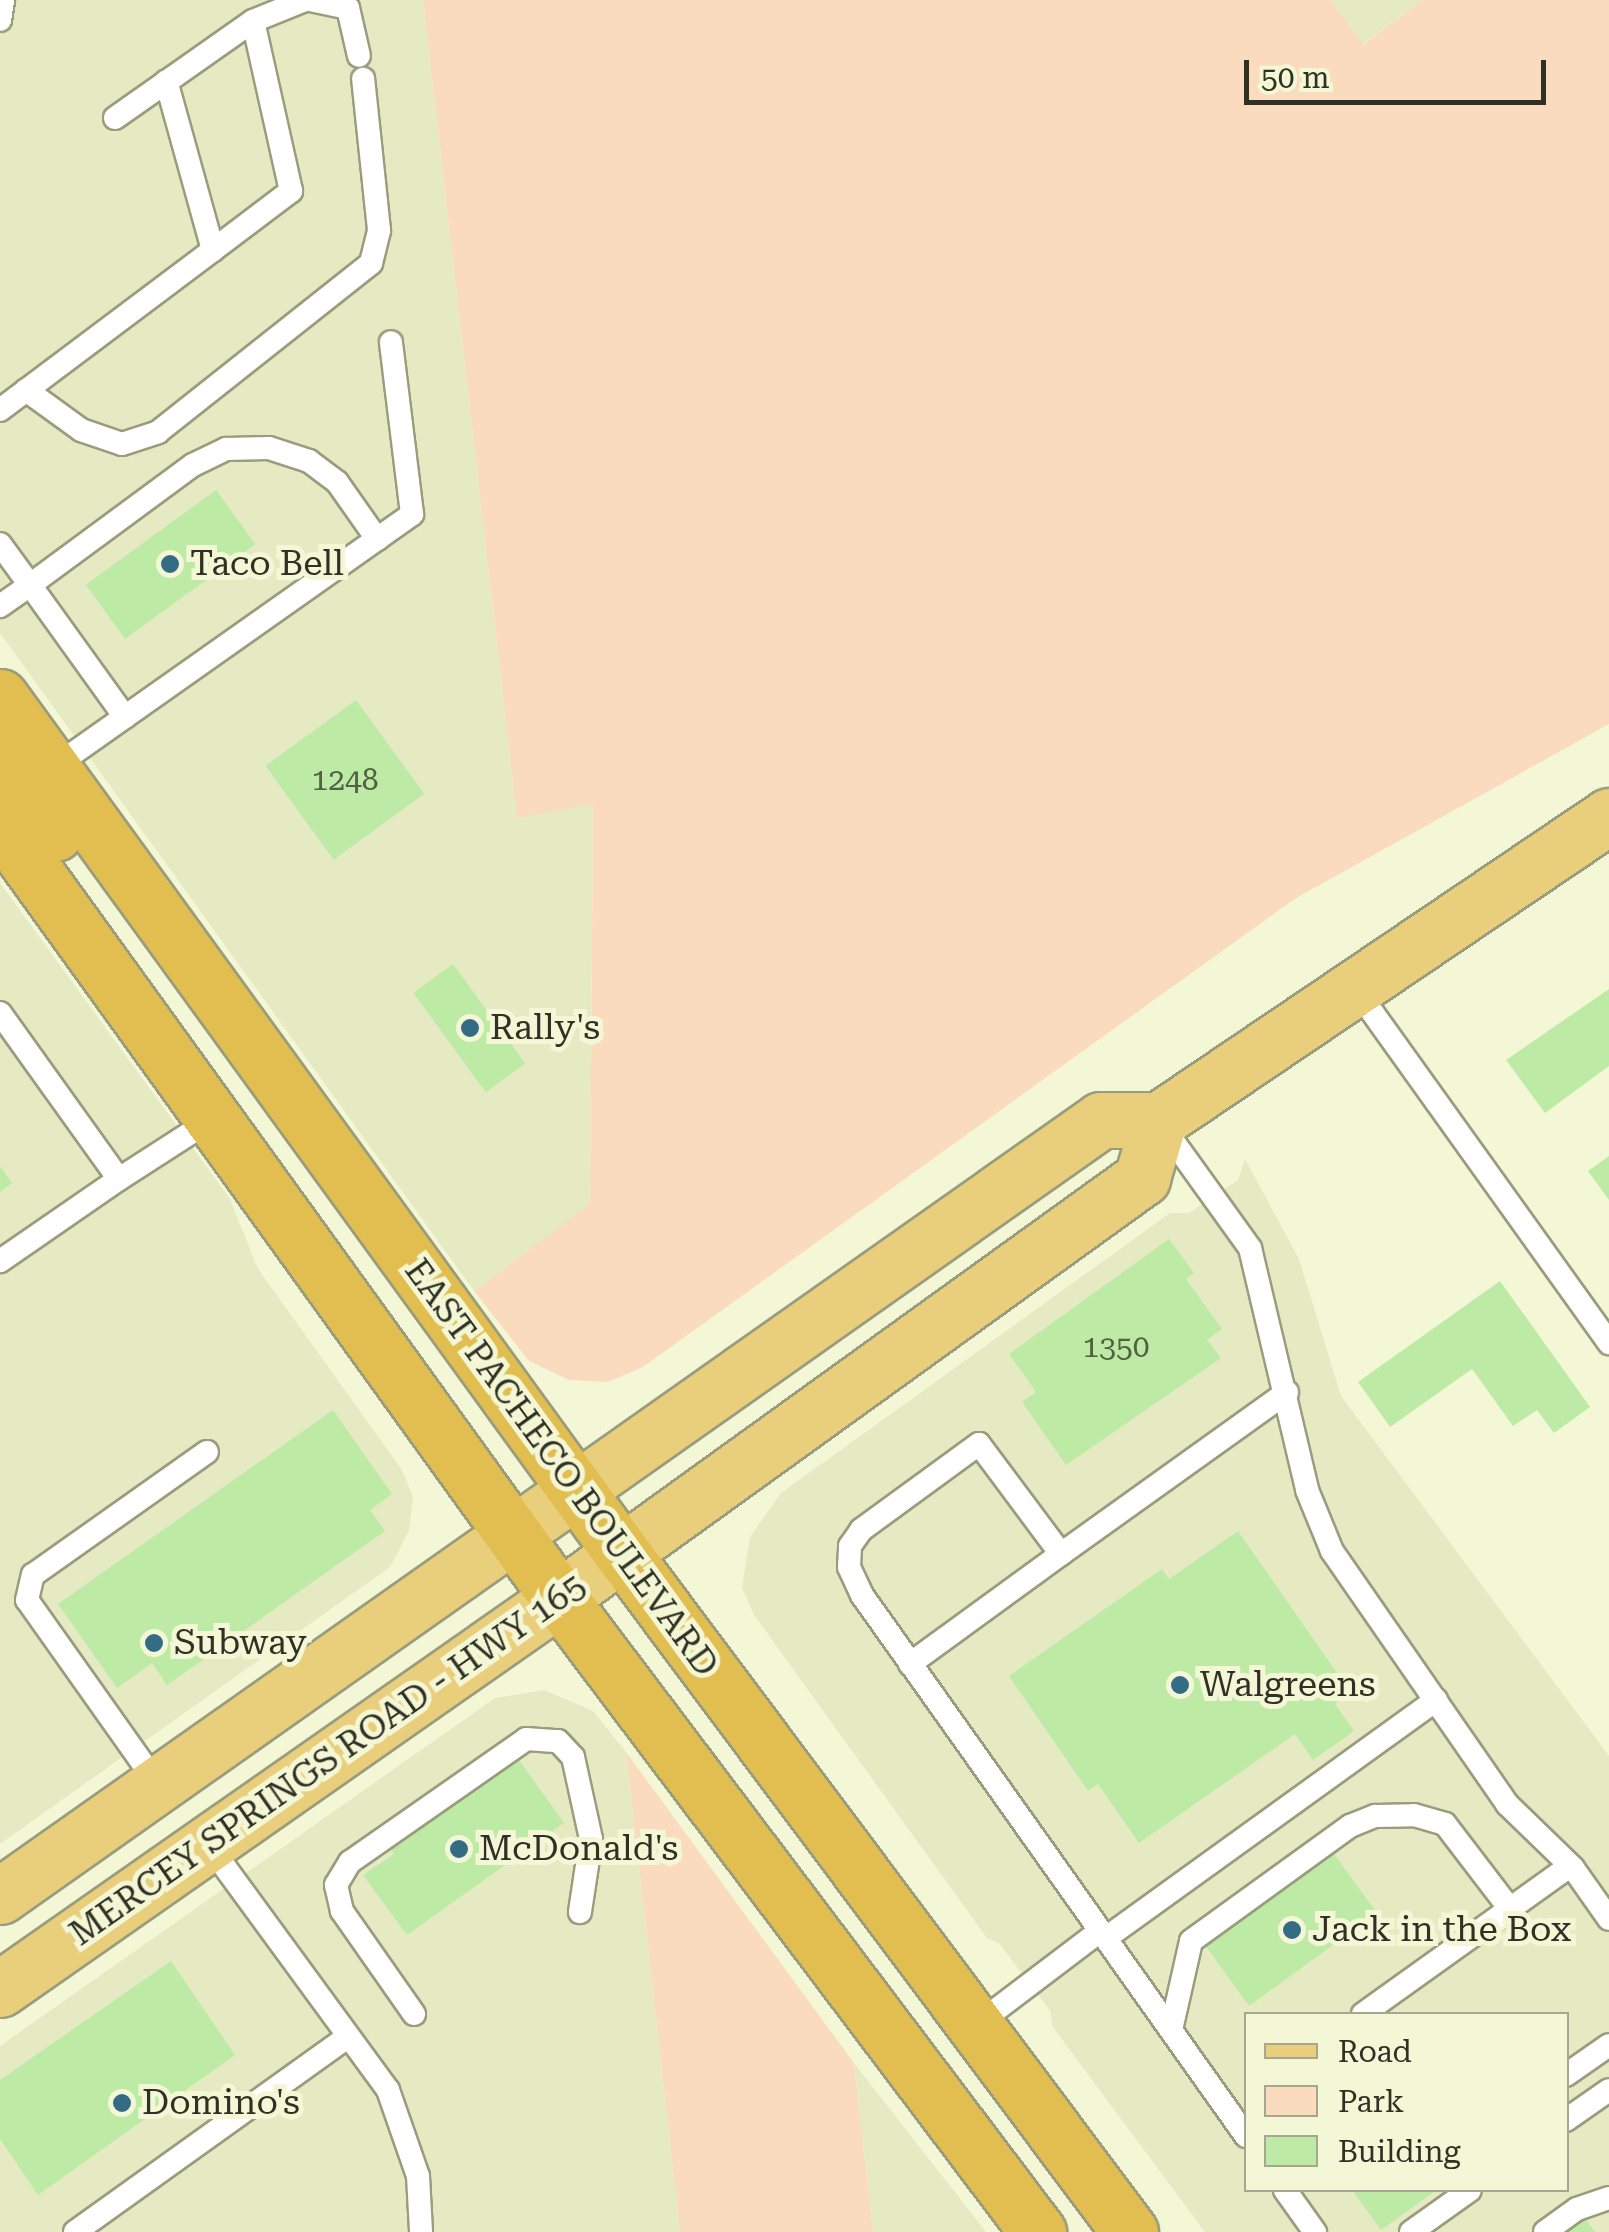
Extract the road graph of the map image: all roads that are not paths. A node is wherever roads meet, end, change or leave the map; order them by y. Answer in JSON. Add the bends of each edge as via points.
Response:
{"nodes":[{"id":1,"x":3,"y":0,"type":"edge"},
{"id":2,"x":308,"y":0,"type":"edge"},
{"id":3,"x":0,"y":20,"type":"edge"},
{"id":4,"x":253,"y":21,"type":"junction"},
{"id":5,"x":166,"y":81,"type":"junction"},
{"id":6,"x":115,"y":118,"type":"dead end"},
{"id":7,"x":213,"y":250,"type":"junction"},
{"id":8,"x":391,"y":342,"type":"dead end"},
{"id":9,"x":26,"y":390,"type":"junction"},
{"id":10,"x":0,"y":410,"type":"edge"},
{"id":11,"x":377,"y":538,"type":"junction"},
{"id":12,"x":0,"y":544,"type":"edge"},
{"id":13,"x":30,"y":585,"type":"junction"},
{"id":14,"x":0,"y":606,"type":"edge"},
{"id":15,"x":0,"y":697,"type":"edge"},
{"id":16,"x":125,"y":717,"type":"junction"},
{"id":17,"x":26,"y":768,"type":"edge"},
{"id":18,"x":1609,"y":816,"type":"edge"},
{"id":19,"x":0,"y":824,"type":"edge"},
{"id":20,"x":1354,"y":987,"type":"junction"},
{"id":21,"x":0,"y":1012,"type":"edge"},
{"id":22,"x":212,"y":1118,"type":"junction"},
{"id":23,"x":1158,"y":1120,"type":"junction"},
{"id":24,"x":119,"y":1179,"type":"junction"},
{"id":25,"x":0,"y":1262,"type":"edge"},
{"id":26,"x":1609,"y":1343,"type":"edge"},
{"id":27,"x":1286,"y":1392,"type":"junction"},
{"id":28,"x":207,"y":1452,"type":"dead end"},
{"id":29,"x":574,"y":1488,"type":"junction"},
{"id":30,"x":511,"y":1532,"type":"junction"},
{"id":31,"x":622,"y":1553,"type":"junction"},
{"id":32,"x":1061,"y":1554,"type":"junction"},
{"id":33,"x":559,"y":1598,"type":"junction"},
{"id":34,"x":910,"y":1664,"type":"junction"},
{"id":35,"x":1436,"y":1700,"type":"junction"},
{"id":36,"x":156,"y":1782,"type":"junction"},
{"id":37,"x":208,"y":1844,"type":"junction"},
{"id":38,"x":1570,"y":1866,"type":"junction"},
{"id":39,"x":0,"y":1896,"type":"edge"},
{"id":40,"x":1510,"y":1910,"type":"junction"},
{"id":41,"x":580,"y":1912,"type":"dead end"},
{"id":42,"x":1609,"y":1919,"type":"edge"},
{"id":43,"x":1103,"y":1934,"type":"junction"},
{"id":44,"x":0,"y":1990,"type":"edge"},
{"id":45,"x":1373,"y":2012,"type":"edge"},
{"id":46,"x":414,"y":2014,"type":"dead end"},
{"id":47,"x":976,"y":2025,"type":"junction"},
{"id":48,"x":1170,"y":2030,"type":"junction"},
{"id":49,"x":347,"y":2037,"type":"junction"},
{"id":50,"x":1609,"y":2045,"type":"edge"},
{"id":51,"x":1569,"y":2073,"type":"edge"},
{"id":52,"x":1609,"y":2090,"type":"edge"},
{"id":53,"x":1238,"y":2105,"type":"edge"},
{"id":54,"x":1569,"y":2118,"type":"edge"},
{"id":55,"x":1286,"y":2192,"type":"edge"},
{"id":56,"x":1467,"y":2192,"type":"edge"},
{"id":57,"x":1609,"y":2198,"type":"edge"},
{"id":58,"x":75,"y":2232,"type":"edge"},
{"id":59,"x":421,"y":2232,"type":"edge"},
{"id":60,"x":1038,"y":2232,"type":"edge"},
{"id":61,"x":1130,"y":2232,"type":"edge"},
{"id":62,"x":1315,"y":2232,"type":"edge"},
{"id":63,"x":1411,"y":2232,"type":"edge"},
{"id":64,"x":1545,"y":2232,"type":"edge"}],
"edges":[{"from":1,"to":3,"type":"lane"},
{"from":2,"to":4,"type":"lane"},
{"from":2,"to":9,"type":"lane","via":[[348,8],[379,230],[371,264],[158,432],[122,444],[81,430]]},
{"from":4,"to":5,"type":"lane"},
{"from":4,"to":7,"type":"lane","via":[[291,191]]},
{"from":5,"to":6,"type":"lane"},
{"from":5,"to":7,"type":"lane"},
{"from":7,"to":9,"type":"lane"},
{"from":8,"to":11,"type":"lane","via":[[412,514]]},
{"from":9,"to":10,"type":"lane"},
{"from":11,"to":13,"type":"lane","via":[[337,482],[309,461],[269,448],[226,450],[192,465]]},
{"from":11,"to":16,"type":"lane"},
{"from":12,"to":13,"type":"lane"},
{"from":13,"to":14,"type":"lane"},
{"from":13,"to":16,"type":"lane"},
{"from":15,"to":17,"type":"highway","name":"EAST PACHECO BOULEVARD"},
{"from":16,"to":17,"type":"lane"},
{"from":17,"to":29,"type":"highway","name":"EAST PACHECO BOULEVARD","via":[[186,957]]},
{"from":18,"to":20,"type":"main road"},
{"from":19,"to":22,"type":"highway"},
{"from":20,"to":23,"type":"main road"},
{"from":20,"to":26,"type":"lane"},
{"from":21,"to":24,"type":"lane"},
{"from":22,"to":24,"type":"lane"},
{"from":22,"to":30,"type":"highway"},
{"from":23,"to":27,"type":"lane","via":[[1250,1248]]},
{"from":23,"to":29,"type":"main road","via":[[1101,1120]]},
{"from":23,"to":31,"type":"main road","name":"MERCEY SPRINGS ROAD - HWY 165","via":[[1142,1178]]},
{"from":24,"to":25,"type":"lane"},
{"from":27,"to":32,"type":"lane"},
{"from":27,"to":35,"type":"lane","via":[[1307,1490],[1332,1551]]},
{"from":28,"to":36,"type":"lane","via":[[33,1574],[27,1600]]},
{"from":29,"to":30,"type":"main road"},
{"from":29,"to":31,"type":"highway","name":"EAST PACHECO BOULEVARD"},
{"from":30,"to":33,"type":"highway"},
{"from":30,"to":36,"type":"main road"},
{"from":31,"to":33,"type":"main road","name":"MERCEY SPRINGS ROAD - HWY 165"},
{"from":31,"to":47,"type":"highway","name":"EAST PACHECO BOULEVARD"},
{"from":32,"to":34,"type":"lane"},
{"from":32,"to":34,"type":"lane","via":[[979,1444],[861,1530],[850,1546],[848,1567],[862,1595]]},
{"from":33,"to":37,"type":"main road","name":"MERCEY SPRINGS ROAD - HWY 165"},
{"from":33,"to":60,"type":"highway"},
{"from":34,"to":43,"type":"lane"},
{"from":35,"to":38,"type":"lane","via":[[1507,1804]]},
{"from":35,"to":43,"type":"lane"},
{"from":36,"to":39,"type":"main road"},
{"from":37,"to":44,"type":"main road","name":"MERCEY SPRINGS ROAD - HWY 165"},
{"from":37,"to":49,"type":"lane"},
{"from":38,"to":40,"type":"lane"},
{"from":38,"to":42,"type":"lane"},
{"from":40,"to":45,"type":"lane"},
{"from":40,"to":48,"type":"lane","via":[[1445,1824],[1414,1815],[1375,1816],[1350,1826],[1192,1940]]},
{"from":41,"to":46,"type":"lane","via":[[592,1839],[573,1756],[558,1741],[526,1739],[350,1862],[336,1884],[342,1911]]},
{"from":43,"to":47,"type":"lane"},
{"from":43,"to":48,"type":"lane"},
{"from":47,"to":61,"type":"highway","name":"EAST PACHECO BOULEVARD"},
{"from":48,"to":53,"type":"lane"},
{"from":49,"to":58,"type":"lane"},
{"from":49,"to":59,"type":"lane","via":[[402,2120],[418,2176]]},
{"from":50,"to":51,"type":"lane"},
{"from":52,"to":54,"type":"lane"},
{"from":55,"to":62,"type":"lane"},
{"from":56,"to":63,"type":"lane"},
{"from":57,"to":64,"type":"lane","via":[[1577,2208]]}]}
